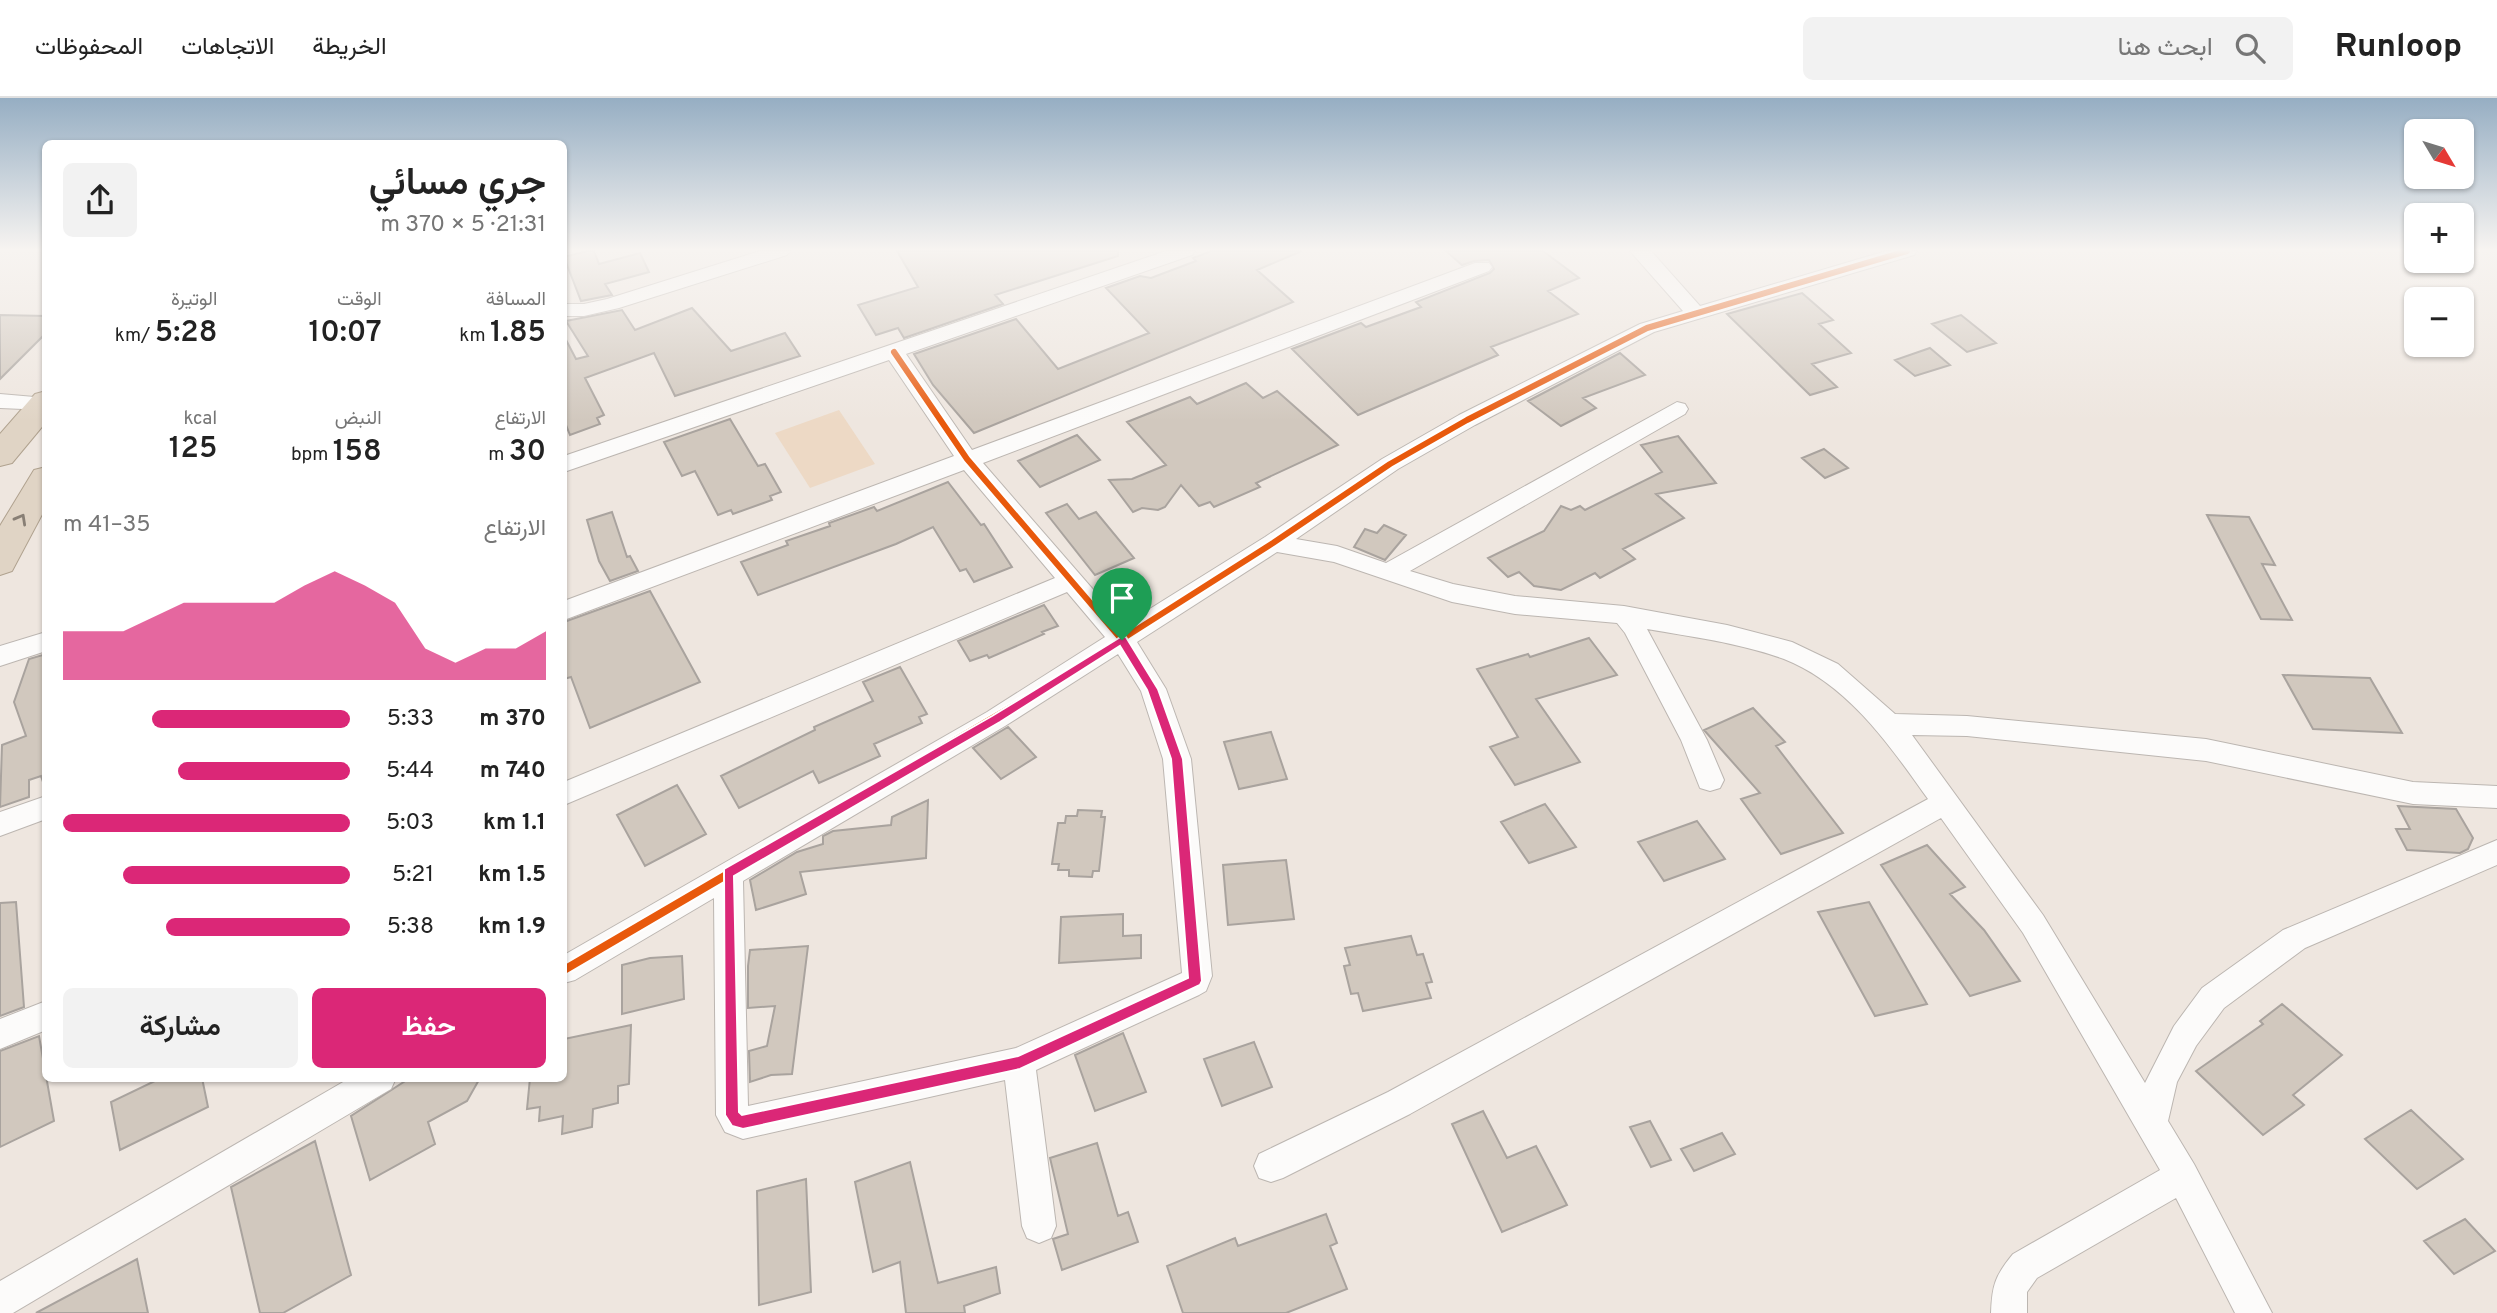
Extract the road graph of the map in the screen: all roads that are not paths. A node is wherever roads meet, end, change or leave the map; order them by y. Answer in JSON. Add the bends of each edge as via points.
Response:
{"nodes":[{"id":1,"x":595,"y":308,"type":"edge"},
{"id":2,"x":1022,"y":308,"type":"edge"},
{"id":3,"x":1373,"y":308,"type":"edge"},
{"id":4,"x":1691,"y":308,"type":"edge"},
{"id":5,"x":1710,"y":308,"type":"edge"},
{"id":6,"x":567,"y":310,"type":"edge"},
{"id":7,"x":1695,"y":312,"type":"junction"},
{"id":8,"x":894,"y":352,"type":"junction"},
{"id":9,"x":0,"y":401,"type":"edge"},
{"id":10,"x":42,"y":402,"type":"edge"},
{"id":11,"x":42,"y":404,"type":"edge"},
{"id":12,"x":1677,"y":409,"type":"dead end"},
{"id":13,"x":0,"y":456,"type":"edge"},
{"id":14,"x":967,"y":459,"type":"junction"},
{"id":15,"x":567,"y":463,"type":"edge"},
{"id":16,"x":42,"y":485,"type":"edge"},
{"id":17,"x":1273,"y":543,"type":"junction"},
{"id":18,"x":0,"y":562,"type":"edge"},
{"id":19,"x":1388,"y":573,"type":"junction"},
{"id":20,"x":1070,"y":581,"type":"junction"},
{"id":21,"x":567,"y":610,"type":"edge"},
{"id":22,"x":1624,"y":615,"type":"junction"},
{"id":23,"x":1122,"y":640,"type":"junction"},
{"id":24,"x":42,"y":642,"type":"edge"},
{"id":25,"x":0,"y":656,"type":"edge"},
{"id":26,"x":1889,"y":724,"type":"junction"},
{"id":27,"x":1710,"y":780,"type":"dead end"},
{"id":28,"x":567,"y":793,"type":"edge"},
{"id":29,"x":2497,"y":797,"type":"edge"},
{"id":30,"x":1947,"y":804,"type":"junction"},
{"id":31,"x":42,"y":808,"type":"edge"},
{"id":32,"x":0,"y":824,"type":"edge"},
{"id":33,"x":2497,"y":852,"type":"edge"},
{"id":34,"x":728,"y":873,"type":"junction"},
{"id":35,"x":567,"y":968,"type":"edge"},
{"id":36,"x":42,"y":1017,"type":"edge"},
{"id":37,"x":0,"y":1034,"type":"edge"},
{"id":38,"x":1020,"y":1062,"type":"junction"},
{"id":39,"x":373,"y":1082,"type":"edge"},
{"id":40,"x":2151,"y":1123,"type":"junction"},
{"id":41,"x":1271,"y":1166,"type":"dead end"},
{"id":42,"x":2182,"y":1176,"type":"junction"},
{"id":43,"x":1039,"y":1226,"type":"dead end"},
{"id":44,"x":0,"y":1301,"type":"edge"},
{"id":45,"x":2009,"y":1313,"type":"edge"},
{"id":46,"x":2254,"y":1313,"type":"edge"}],
"edges":[{"from":1,"to":6,"type":"street"},
{"from":2,"to":8,"type":"street"},
{"from":3,"to":14,"type":"street"},
{"from":4,"to":7,"type":"street"},
{"from":5,"to":7,"type":"street"},
{"from":7,"to":17,"type":"street","via":[[1647,328],[1467,420],[1390,464]]},
{"from":8,"to":14,"type":"street"},
{"from":8,"to":15,"type":"street"},
{"from":9,"to":10,"type":"street"},
{"from":11,"to":13,"type":"highway"},
{"from":12,"to":19,"type":"street"},
{"from":14,"to":20,"type":"street"},
{"from":14,"to":21,"type":"street"},
{"from":18,"to":16,"type":"highway","one_way":true},
{"from":17,"to":19,"type":"street","via":[[1337,554]]},
{"from":17,"to":23,"type":"street"},
{"from":19,"to":22,"type":"street","via":[[1452,593],[1515,605]]},
{"from":20,"to":23,"type":"street"},
{"from":20,"to":28,"type":"street"},
{"from":22,"to":26,"type":"street","via":[[1727,634],[1792,652],[1829,671]]},
{"from":22,"to":27,"type":"street","via":[[1694,740]]},
{"from":23,"to":34,"type":"street","via":[[996,719]]},
{"from":23,"to":38,"type":"street","via":[[1153,689],[1177,759],[1197,976],[1188,985]]},
{"from":24,"to":25,"type":"street"},
{"from":26,"to":29,"type":"street","via":[[2127,740],[2206,750],[2413,793]]},
{"from":26,"to":30,"type":"street"},
{"from":30,"to":40,"type":"street","via":[[2033,924]]},
{"from":30,"to":41,"type":"street","via":[[1399,1103]]},
{"from":31,"to":32,"type":"street"},
{"from":33,"to":40,"type":"street","via":[[2294,939],[2213,998],[2162,1079]]},
{"from":34,"to":35,"type":"street"},
{"from":34,"to":38,"type":"street","via":[[732,1115],[737,1121]]},
{"from":36,"to":37,"type":"street"},
{"from":38,"to":43,"type":"street"},
{"from":39,"to":44,"type":"street"},
{"from":40,"to":42,"type":"street"},
{"from":42,"to":45,"type":"street","via":[[2025,1266],[2010,1286]]},
{"from":42,"to":46,"type":"street"}]}
